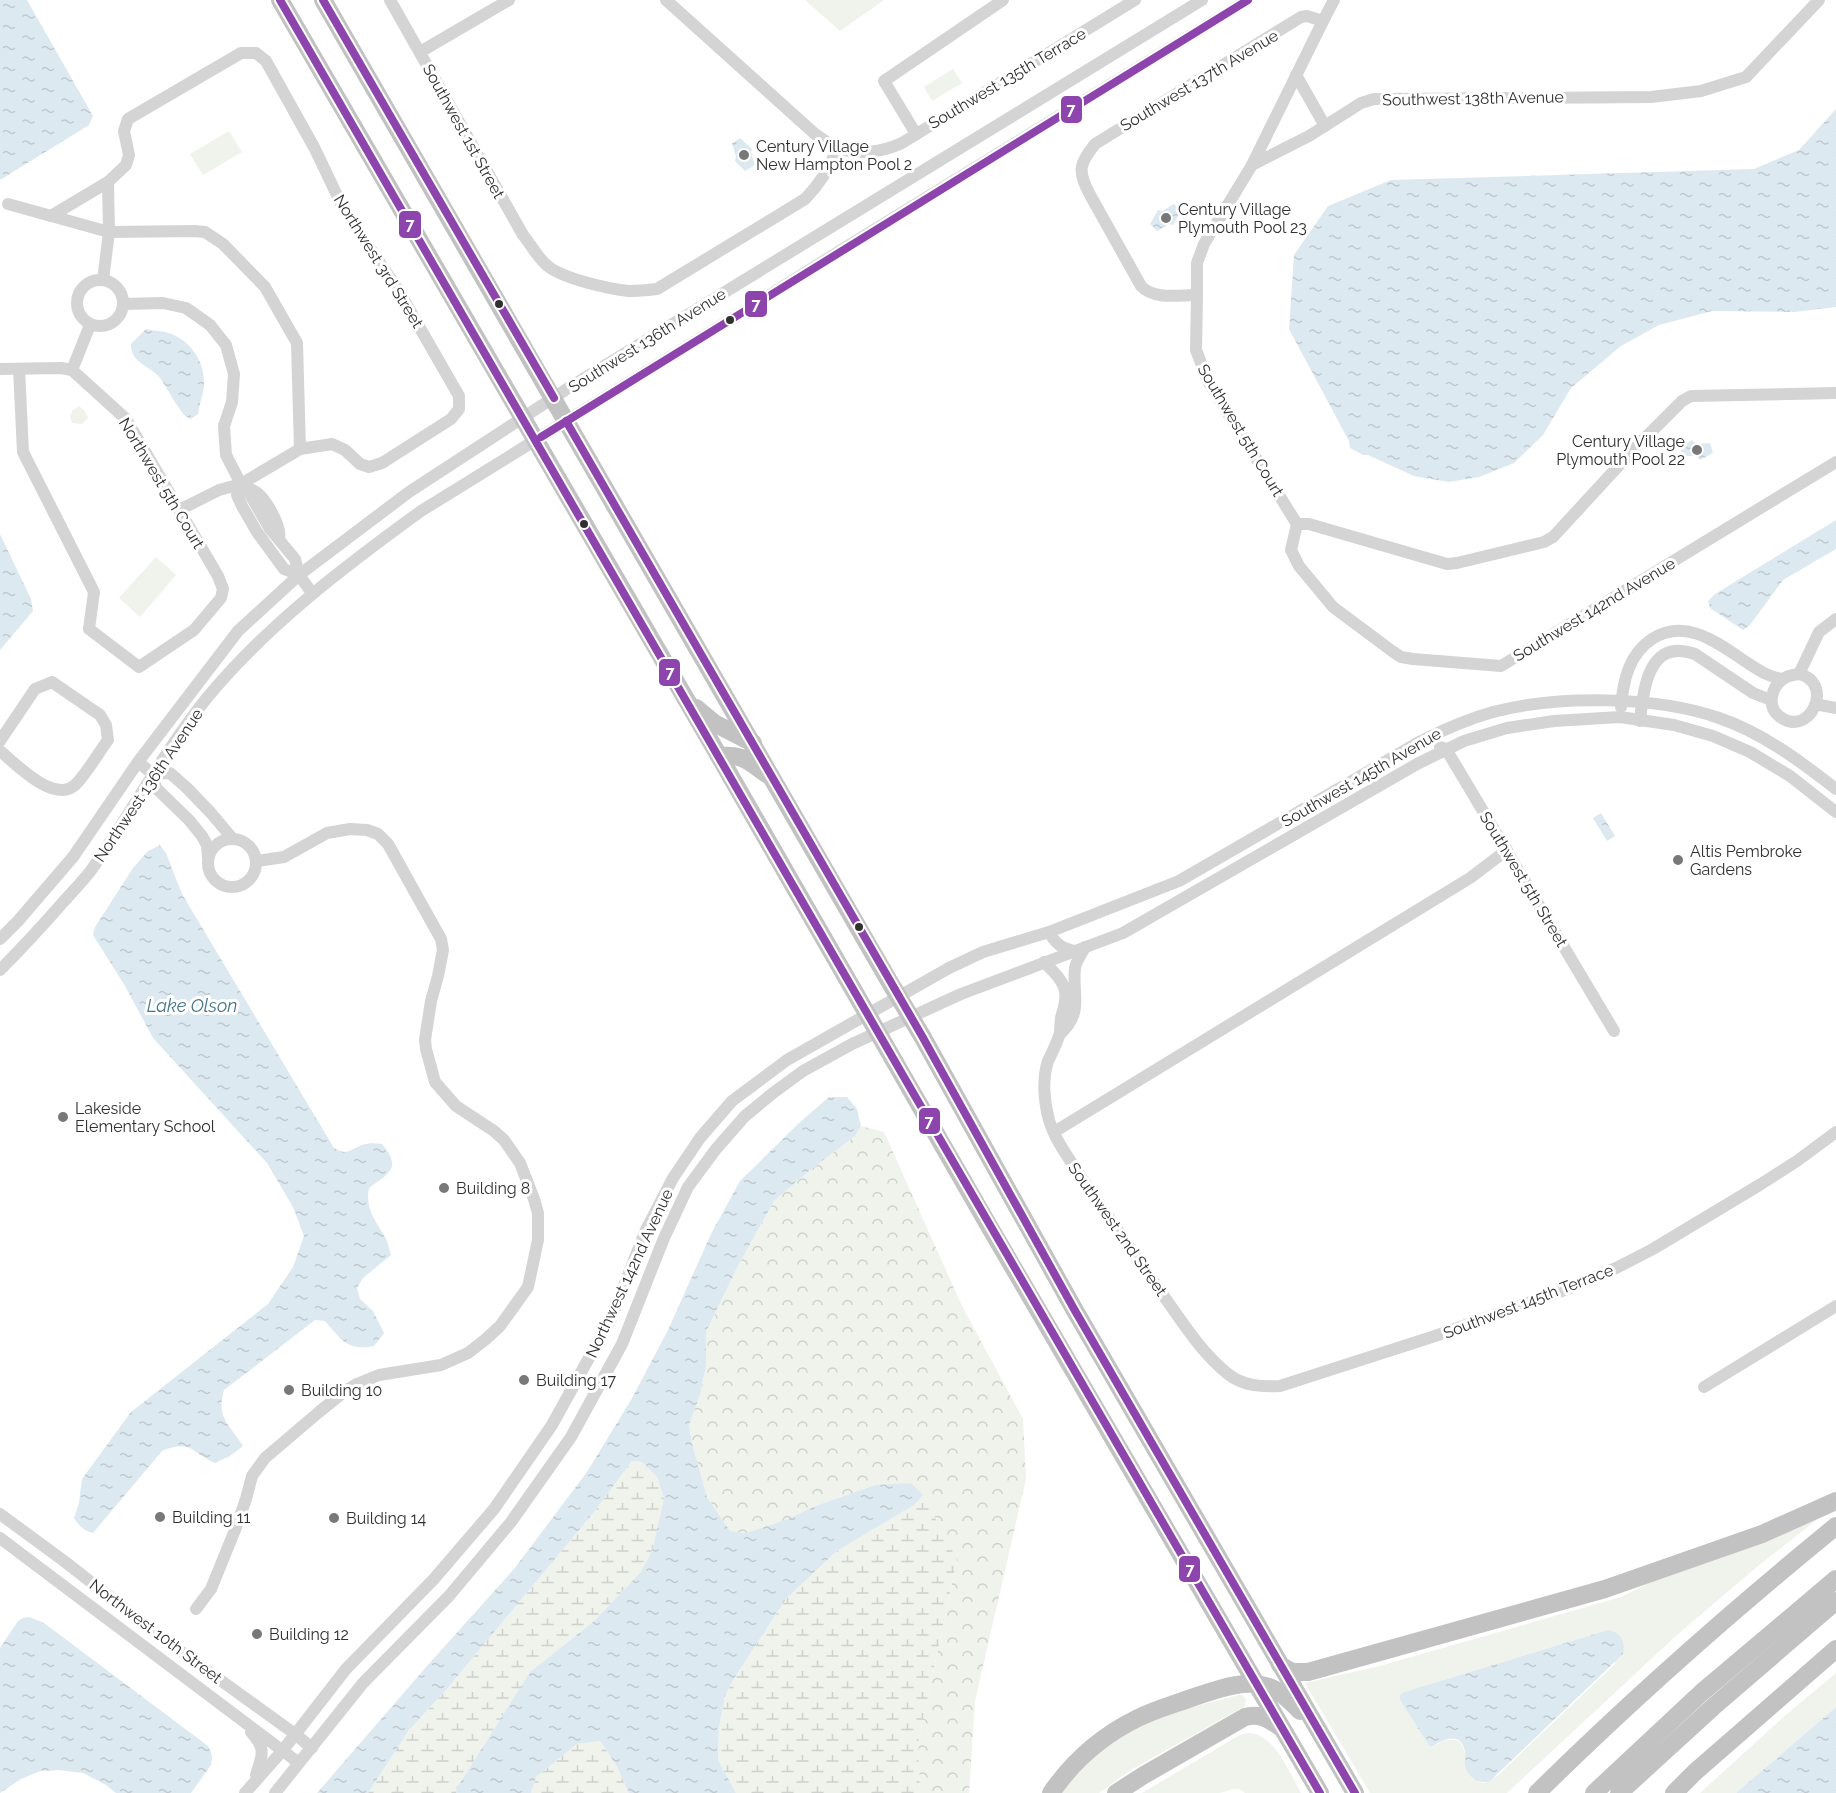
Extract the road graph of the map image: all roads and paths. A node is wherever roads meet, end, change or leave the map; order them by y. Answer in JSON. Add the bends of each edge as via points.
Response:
{"nodes":[{"id":1,"x":279,"y":0,"type":"edge"},
{"id":2,"x":323,"y":0,"type":"edge"},
{"id":3,"x":390,"y":0,"type":"edge"},
{"id":4,"x":509,"y":0,"type":"edge"},
{"id":5,"x":666,"y":0,"type":"edge"},
{"id":6,"x":1003,"y":0,"type":"edge"},
{"id":7,"x":1135,"y":0,"type":"edge"},
{"id":8,"x":1202,"y":0,"type":"edge"},
{"id":9,"x":1248,"y":0,"type":"edge"},
{"id":10,"x":1334,"y":0,"type":"edge"},
{"id":11,"x":1819,"y":0,"type":"edge"},
{"id":12,"x":1323,"y":21,"type":"junction"},
{"id":13,"x":420,"y":52,"type":"junction"},
{"id":14,"x":1296,"y":75,"type":"junction"},
{"id":15,"x":1325,"y":126,"type":"junction"},
{"id":16,"x":916,"y":134,"type":"junction"},
{"id":17,"x":837,"y":149,"type":"junction"},
{"id":18,"x":1252,"y":165,"type":"junction"},
{"id":19,"x":108,"y":182,"type":"junction"},
{"id":20,"x":8,"y":204,"type":"dead end"},
{"id":21,"x":51,"y":216,"type":"junction"},
{"id":22,"x":109,"y":232,"type":"junction"},
{"id":23,"x":103,"y":280,"type":"junction"},
{"id":24,"x":1197,"y":294,"type":"junction"},
{"id":25,"x":123,"y":304,"type":"junction"},
{"id":26,"x":90,"y":325,"type":"junction"},
{"id":27,"x":0,"y":369,"type":"edge"},
{"id":28,"x":19,"y":369,"type":"junction"},
{"id":29,"x":72,"y":370,"type":"junction"},
{"id":30,"x":1836,"y":393,"type":"edge"},
{"id":31,"x":554,"y":398,"type":"junction"},
{"id":32,"x":523,"y":418,"type":"junction"},
{"id":33,"x":566,"y":421,"type":"junction"},
{"id":34,"x":536,"y":440,"type":"junction"},
{"id":35,"x":300,"y":449,"type":"junction"},
{"id":36,"x":1836,"y":462,"type":"edge"},
{"id":37,"x":245,"y":488,"type":"junction"},
{"id":38,"x":179,"y":510,"type":"junction"},
{"id":39,"x":253,"y":514,"type":"junction"},
{"id":40,"x":1297,"y":524,"type":"junction"},
{"id":41,"x":279,"y":539,"type":"junction"},
{"id":42,"x":300,"y":575,"type":"junction"},
{"id":43,"x":312,"y":593,"type":"junction"},
{"id":44,"x":1836,"y":619,"type":"edge"},
{"id":45,"x":1799,"y":674,"type":"junction"},
{"id":46,"x":1782,"y":680,"type":"junction"},
{"id":47,"x":1622,"y":700,"type":"junction"},
{"id":48,"x":1771,"y":700,"type":"junction"},
{"id":49,"x":687,"y":702,"type":"junction"},
{"id":50,"x":1642,"y":703,"type":"junction"},
{"id":51,"x":1820,"y":705,"type":"junction"},
{"id":52,"x":1836,"y":708,"type":"edge"},
{"id":53,"x":1620,"y":717,"type":"junction"},
{"id":54,"x":1640,"y":721,"type":"junction"},
{"id":55,"x":0,"y":741,"type":"edge"},
{"id":56,"x":1421,"y":741,"type":"junction"},
{"id":57,"x":753,"y":743,"type":"junction"},
{"id":58,"x":1446,"y":749,"type":"junction"},
{"id":59,"x":0,"y":751,"type":"edge"},
{"id":60,"x":719,"y":756,"type":"junction"},
{"id":61,"x":138,"y":762,"type":"junction"},
{"id":62,"x":153,"y":774,"type":"junction"},
{"id":63,"x":773,"y":778,"type":"junction"},
{"id":64,"x":1836,"y":789,"type":"edge"},
{"id":65,"x":1836,"y":812,"type":"edge"},
{"id":66,"x":232,"y":838,"type":"junction"},
{"id":67,"x":1507,"y":850,"type":"junction"},
{"id":68,"x":208,"y":861,"type":"junction"},
{"id":69,"x":257,"y":861,"type":"junction"},
{"id":70,"x":1049,"y":932,"type":"junction"},
{"id":71,"x":0,"y":939,"type":"edge"},
{"id":72,"x":1079,"y":949,"type":"junction"},
{"id":73,"x":1044,"y":962,"type":"junction"},
{"id":74,"x":0,"y":970,"type":"edge"},
{"id":75,"x":898,"y":996,"type":"junction"},
{"id":76,"x":867,"y":1014,"type":"junction"},
{"id":77,"x":911,"y":1017,"type":"junction"},
{"id":78,"x":1614,"y":1030,"type":"dead end"},
{"id":79,"x":878,"y":1032,"type":"junction"},
{"id":80,"x":1060,"y":1034,"type":"junction"},
{"id":81,"x":1054,"y":1132,"type":"junction"},
{"id":82,"x":1836,"y":1132,"type":"edge"},
{"id":83,"x":1836,"y":1306,"type":"edge"},
{"id":84,"x":1262,"y":1387,"type":"joint"},
{"id":85,"x":1704,"y":1387,"type":"dead end"},
{"id":86,"x":1836,"y":1501,"type":"edge"},
{"id":87,"x":0,"y":1514,"type":"edge"},
{"id":88,"x":1836,"y":1527,"type":"edge"},
{"id":89,"x":0,"y":1538,"type":"edge"},
{"id":90,"x":1836,"y":1579,"type":"edge"},
{"id":91,"x":1836,"y":1601,"type":"edge"},
{"id":92,"x":196,"y":1609,"type":"dead end"},
{"id":93,"x":1836,"y":1649,"type":"edge"},
{"id":94,"x":1280,"y":1665,"type":"junction"},
{"id":95,"x":1257,"y":1685,"type":"junction"},
{"id":96,"x":234,"y":1713,"type":"junction"},
{"id":97,"x":1316,"y":1726,"type":"junction"},
{"id":98,"x":1280,"y":1727,"type":"junction"},
{"id":99,"x":295,"y":1734,"type":"junction"},
{"id":100,"x":312,"y":1748,"type":"junction"},
{"id":101,"x":283,"y":1749,"type":"junction"},
{"id":102,"x":299,"y":1763,"type":"junction"},
{"id":103,"x":254,"y":1783,"type":"junction"},
{"id":104,"x":244,"y":1793,"type":"edge"},
{"id":105,"x":275,"y":1793,"type":"edge"},
{"id":106,"x":1051,"y":1793,"type":"edge"},
{"id":107,"x":1116,"y":1793,"type":"edge"},
{"id":108,"x":1320,"y":1793,"type":"edge"},
{"id":109,"x":1355,"y":1793,"type":"edge"},
{"id":110,"x":1537,"y":1793,"type":"edge"},
{"id":111,"x":1594,"y":1793,"type":"edge"},
{"id":112,"x":1619,"y":1793,"type":"edge"},
{"id":113,"x":1674,"y":1793,"type":"edge"}],
"edges":[{"from":1,"to":32,"type":"highway"},
{"from":2,"to":31,"type":"highway"},
{"from":3,"to":13,"type":"street","name":"Southwest 1st Street"},
{"from":4,"to":13,"type":"street"},
{"from":5,"to":17,"type":"street","via":[[815,134]]},
{"from":6,"to":16,"type":"street","via":[[885,81]]},
{"from":7,"to":16,"type":"street","name":"Southwest 135th Terrace"},
{"from":8,"to":31,"type":"street","name":"Southwest 136th Avenue"},
{"from":9,"to":33,"type":"street","name":"Southwest 136th Avenue"},
{"from":10,"to":12,"type":"street"},
{"from":11,"to":15,"type":"street","name":"Southwest 138th Avenue","via":[[1746,76],[1701,91],[1651,97],[1374,99]]},
{"from":12,"to":14,"type":"street"},
{"from":12,"to":24,"type":"street","name":"Southwest 137th Avenue","via":[[1301,17],[1095,144],[1082,162],[1083,182],[1141,286],[1159,295]]},
{"from":13,"to":17,"type":"street","name":"Southwest 1st Street","via":[[541,260],[556,272],[621,290],[657,289],[805,199],[826,174]]},
{"from":14,"to":15,"type":"street"},
{"from":14,"to":18,"type":"street"},
{"from":15,"to":18,"type":"street","name":"Southwest 138th Avenue"},
{"from":16,"to":17,"type":"street","name":"Southwest 135th Terrace","via":[[881,151],[855,153]]},
{"from":18,"to":24,"type":"street","via":[[1204,244],[1197,263]]},
{"from":19,"to":21,"type":"street"},
{"from":19,"to":22,"type":"street"},
{"from":19,"to":35,"type":"street","name":"Northwest 3rd Street","via":[[126,165],[129,155],[124,131],[128,119],[241,53],[256,53],[267,61],[344,210],[397,288],[459,396],[459,409],[452,419],[382,463],[369,467],[360,464],[332,444]]},
{"from":20,"to":21,"type":"street"},
{"from":21,"to":22,"type":"street"},
{"from":22,"to":23,"type":"street"},
{"from":22,"to":35,"type":"street","via":[[205,232],[223,244],[265,287],[297,343]]},
{"from":23,"to":25,"type":"street","via":[[115,286]]},
{"from":23,"to":26,"type":"street","via":[[82,287],[76,301],[79,315]]},
{"from":24,"to":40,"type":"street","name":"Southwest 5th Court","via":[[1196,350],[1200,364]]},
{"from":25,"to":26,"type":"street","via":[[112,323]]},
{"from":25,"to":37,"type":"street","via":[[163,303],[186,308],[210,325],[226,345],[234,374],[232,402],[224,426],[226,455]]},
{"from":26,"to":29,"type":"street"},
{"from":27,"to":28,"type":"street"},
{"from":28,"to":29,"type":"street"},
{"from":28,"to":38,"type":"street","name":"Northwest 5th Court","via":[[23,452],[94,592],[89,629],[139,667],[194,630],[221,598],[223,589],[218,576]]},
{"from":29,"to":38,"type":"street","name":"Northwest 5th Court","via":[[126,419]]},
{"from":30,"to":40,"type":"street","via":[[1691,396],[1544,542],[1447,564],[1309,524]]},
{"from":31,"to":32,"type":"street","name":"Northwest 136th Avenue"},
{"from":31,"to":33,"type":"highway"},
{"from":32,"to":34,"type":"highway"},
{"from":32,"to":42,"type":"street","name":"Northwest 136th Avenue","via":[[409,492]]},
{"from":33,"to":34,"type":"street","name":"Northwest 136th Avenue"},
{"from":33,"to":57,"type":"highway"},
{"from":34,"to":43,"type":"street","name":"Northwest 136th Avenue","via":[[421,510]]},
{"from":34,"to":49,"type":"highway"},
{"from":35,"to":37,"type":"street"},
{"from":36,"to":40,"type":"street","name":"Southwest 142nd Avenue","via":[[1501,666],[1413,659],[1392,651],[1333,607],[1299,566],[1291,550]]},
{"from":37,"to":38,"type":"street","via":[[219,490]]},
{"from":37,"to":39,"type":"street","via":[[237,495]]},
{"from":37,"to":41,"type":"street","via":[[258,492],[273,515]]},
{"from":39,"to":41,"type":"street"},
{"from":39,"to":42,"type":"street","via":[[264,544],[284,569]]},
{"from":41,"to":42,"type":"street","via":[[295,559]]},
{"from":42,"to":43,"type":"street"},
{"from":42,"to":61,"type":"street","name":"Northwest 136th Avenue","via":[[238,632]]},
{"from":43,"to":62,"type":"street","name":"Northwest 136th Avenue","via":[[254,646],[207,698]]},
{"from":44,"to":45,"type":"street","via":[[1819,632]]},
{"from":45,"to":46,"type":"street"},
{"from":45,"to":51,"type":"street","via":[[1816,680],[1821,688]]},
{"from":46,"to":47,"type":"street","via":[[1705,636],[1690,630],[1673,631],[1660,634],[1637,651],[1624,681]]},
{"from":46,"to":48,"type":"street"},
{"from":47,"to":50,"type":"street","name":"Southwest 145th Avenue"},
{"from":47,"to":53,"type":"street"},
{"from":47,"to":56,"type":"street","name":"Southwest 145th Avenue","via":[[1548,703],[1494,712],[1450,726]]},
{"from":48,"to":50,"type":"street","via":[[1753,693],[1695,654],[1674,651],[1650,669]]},
{"from":48,"to":51,"type":"street","via":[[1778,716],[1789,722],[1809,718]]},
{"from":49,"to":57,"type":"highway","via":[[714,723]]},
{"from":49,"to":60,"type":"highway"},
{"from":50,"to":54,"type":"street"},
{"from":50,"to":64,"type":"street","name":"Southwest 145th Avenue","via":[[1719,718],[1759,736]]},
{"from":51,"to":52,"type":"street"},
{"from":53,"to":54,"type":"street","name":"Southwest 145th Avenue"},
{"from":53,"to":58,"type":"street","name":"Southwest 145th Avenue","via":[[1508,728]]},
{"from":54,"to":65,"type":"street","name":"Southwest 145th Avenue","via":[[1674,725],[1750,752],[1790,776]]},
{"from":55,"to":59,"type":"street","via":[[35,689],[52,682],[100,715],[108,740],[74,787],[60,792],[47,788]]},
{"from":56,"to":58,"type":"street"},
{"from":56,"to":70,"type":"street","name":"Southwest 145th Avenue","via":[[1179,881]]},
{"from":57,"to":63,"type":"highway"},
{"from":58,"to":67,"type":"street","name":"Southwest 5th Street"},
{"from":58,"to":72,"type":"street","name":"Southwest 145th Avenue","via":[[1123,933]]},
{"from":60,"to":63,"type":"highway","via":[[743,758]]},
{"from":60,"to":76,"type":"highway"},
{"from":61,"to":62,"type":"street"},
{"from":61,"to":71,"type":"street","name":"Northwest 136th Avenue","via":[[73,857]]},
{"from":62,"to":66,"type":"street","via":[[170,773],[180,781]]},
{"from":62,"to":68,"type":"street","via":[[156,788],[202,836]]},
{"from":62,"to":74,"type":"street","name":"Northwest 136th Avenue","via":[[91,871]]},
{"from":63,"to":75,"type":"highway"},
{"from":66,"to":68,"type":"street","via":[[214,846]]},
{"from":66,"to":69,"type":"street","via":[[250,846]]},
{"from":67,"to":78,"type":"street","name":"Southwest 5th Street"},
{"from":67,"to":81,"type":"street","via":[[1470,878]]},
{"from":68,"to":69,"type":"street","via":[[217,882],[232,887],[253,876]]},
{"from":69,"to":92,"type":"street","via":[[284,858],[327,833],[350,830],[378,834],[388,844],[441,939],[443,950],[425,1040],[435,1082],[456,1106],[504,1140],[520,1163],[536,1206],[538,1240],[528,1287],[486,1339],[441,1365],[379,1375],[357,1384],[265,1458],[252,1476],[211,1589]]},
{"from":70,"to":72,"type":"street","via":[[1064,949]]},
{"from":70,"to":75,"type":"street","name":"Southwest 145th Avenue","via":[[983,952]]},
{"from":72,"to":73,"type":"street","name":"Southwest 145th Avenue"},
{"from":72,"to":80,"type":"street","name":"Southwest 2nd Street","via":[[1075,970],[1077,1003],[1073,1019]]},
{"from":73,"to":77,"type":"street","name":"Southwest 145th Avenue"},
{"from":73,"to":80,"type":"street","name":"Southwest 2nd Street","via":[[1058,975],[1065,991]]},
{"from":75,"to":76,"type":"street","name":"Northwest 142nd Avenue"},
{"from":75,"to":77,"type":"highway"},
{"from":76,"to":79,"type":"highway"},
{"from":76,"to":99,"type":"street","name":"Northwest 142nd Avenue","via":[[787,1060],[732,1101],[700,1138],[673,1178],[646,1230],[611,1318],[552,1425],[494,1509],[433,1580],[346,1669]]},
{"from":77,"to":79,"type":"street","name":"Northwest 142nd Avenue"},
{"from":77,"to":94,"type":"highway"},
{"from":79,"to":95,"type":"highway"},
{"from":79,"to":100,"type":"street","name":"Northwest 142nd Avenue","via":[[803,1071],[746,1116],[716,1149],[688,1187],[622,1344],[571,1437],[511,1522],[456,1588],[363,1683]]},
{"from":80,"to":81,"type":"street","name":"Southwest 2nd Street","via":[[1048,1063],[1045,1089]]},
{"from":81,"to":84,"type":"street","name":"Southwest 2nd Street","via":[[1126,1245],[1205,1350],[1228,1374]]},
{"from":82,"to":84,"type":"street","name":"Southwest 145th Terrace","via":[[1761,1184],[1618,1267],[1431,1338],[1280,1386]]},
{"from":83,"to":85,"type":"street"},
{"from":86,"to":94,"type":"highway","via":[[1762,1534],[1605,1589],[1308,1672],[1293,1672]]},
{"from":87,"to":99,"type":"street","name":"Northwest 10th Street"},
{"from":88,"to":110,"type":"highway","via":[[1628,1705]]},
{"from":89,"to":96,"type":"street","name":"Northwest 10th Street"},
{"from":90,"to":111,"type":"highway","via":[[1701,1694]]},
{"from":91,"to":112,"type":"highway"},
{"from":93,"to":113,"type":"highway"},
{"from":94,"to":97,"type":"highway"},
{"from":95,"to":97,"type":"highway","via":[[1283,1695]]},
{"from":95,"to":98,"type":"highway"},
{"from":95,"to":106,"type":"highway","via":[[1229,1686],[1131,1721],[1086,1752]]},
{"from":96,"to":101,"type":"street","name":"Northwest 10th Street"},
{"from":96,"to":103,"type":"street","via":[[262,1746]]},
{"from":97,"to":109,"type":"highway"},
{"from":98,"to":107,"type":"highway","via":[[1260,1716],[1245,1717]]},
{"from":98,"to":108,"type":"highway"},
{"from":99,"to":100,"type":"street","name":"Northwest 10th Street"},
{"from":99,"to":101,"type":"street","name":"Northwest 142nd Avenue"},
{"from":100,"to":102,"type":"street","name":"Northwest 142nd Avenue"},
{"from":101,"to":102,"type":"street","name":"Northwest 10th Street"},
{"from":101,"to":103,"type":"street","name":"Northwest 142nd Avenue"},
{"from":102,"to":105,"type":"street","name":"Northwest 142nd Avenue"},
{"from":103,"to":104,"type":"street","name":"Northwest 142nd Avenue"}]}
